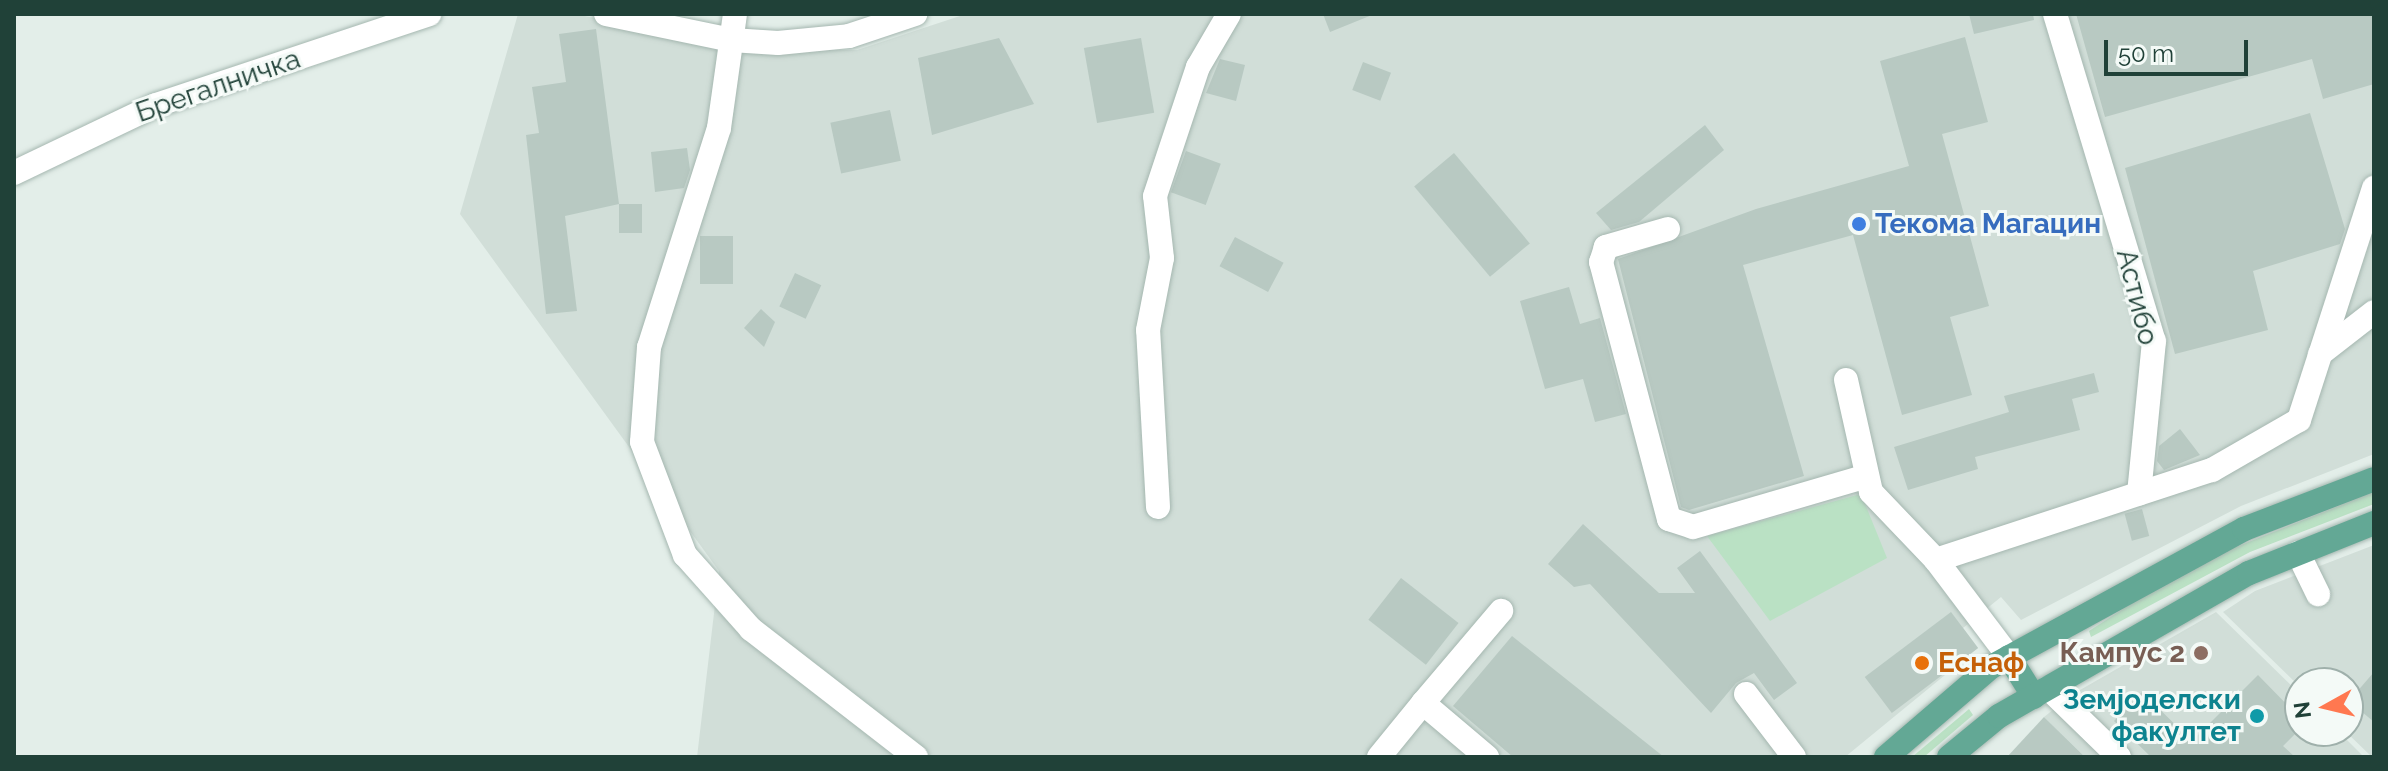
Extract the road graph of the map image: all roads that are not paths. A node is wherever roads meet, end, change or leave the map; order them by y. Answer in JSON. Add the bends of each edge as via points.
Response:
{"nodes":[{"id":1,"x":429,"y":14,"type":"edge"},
{"id":2,"x":606,"y":14,"type":"edge"},
{"id":3,"x":735,"y":14,"type":"edge"},
{"id":4,"x":915,"y":14,"type":"edge"},
{"id":5,"x":1229,"y":14,"type":"edge"},
{"id":6,"x":2055,"y":14,"type":"edge"},
{"id":7,"x":731,"y":40,"type":"junction"},
{"id":8,"x":14,"y":173,"type":"edge"},
{"id":9,"x":2374,"y":188,"type":"edge"},
{"id":10,"x":1668,"y":229,"type":"dead end"},
{"id":11,"x":2374,"y":312,"type":"edge"},
{"id":12,"x":2320,"y":354,"type":"junction"},
{"id":13,"x":1846,"y":380,"type":"dead end"},
{"id":14,"x":1867,"y":476,"type":"junction"},
{"id":15,"x":2374,"y":479,"type":"edge"},
{"id":16,"x":2139,"y":493,"type":"junction"},
{"id":17,"x":1158,"y":507,"type":"dead end"},
{"id":18,"x":2374,"y":523,"type":"edge"},
{"id":19,"x":2298,"y":553,"type":"junction"},
{"id":20,"x":1936,"y":560,"type":"junction"},
{"id":21,"x":2318,"y":594,"type":"dead end"},
{"id":22,"x":1501,"y":611,"type":"dead end"},
{"id":23,"x":2009,"y":657,"type":"junction"},
{"id":24,"x":2041,"y":692,"type":"junction"},
{"id":25,"x":1746,"y":694,"type":"dead end"},
{"id":26,"x":1423,"y":703,"type":"junction"},
{"id":27,"x":916,"y":757,"type":"edge"},
{"id":28,"x":1379,"y":757,"type":"edge"},
{"id":29,"x":1487,"y":757,"type":"edge"},
{"id":30,"x":1794,"y":757,"type":"edge"},
{"id":31,"x":1886,"y":757,"type":"edge"},
{"id":32,"x":1949,"y":757,"type":"edge"},
{"id":33,"x":2119,"y":757,"type":"edge"}],
"edges":[{"from":1,"to":8,"type":"street","name":"Брегалничка","via":[[156,105]]},
{"from":2,"to":7,"type":"street"},
{"from":3,"to":7,"type":"street"},
{"from":4,"to":7,"type":"street","via":[[849,36],[778,43]]},
{"from":5,"to":17,"type":"street","via":[[1198,67],[1155,196],[1162,258],[1148,330]]},
{"from":6,"to":16,"type":"street","name":"Астибо","via":[[2154,341]]},
{"from":7,"to":27,"type":"street","via":[[719,128],[649,347],[642,442],[685,555],[751,629]]},
{"from":9,"to":12,"type":"street"},
{"from":10,"to":14,"type":"street","via":[[1606,247],[1601,262],[1669,519],[1693,527]]},
{"from":11,"to":12,"type":"street"},
{"from":12,"to":16,"type":"street","via":[[2299,420],[2212,470]]},
{"from":13,"to":14,"type":"street"},
{"from":14,"to":20,"type":"street","via":[[1871,492]]},
{"from":15,"to":23,"type":"main road","via":[[2244,529]]},
{"from":16,"to":20,"type":"street"},
{"from":18,"to":19,"type":"main road"},
{"from":19,"to":21,"type":"street"},
{"from":19,"to":24,"type":"main road","via":[[2249,573]]},
{"from":20,"to":23,"type":"street"},
{"from":22,"to":26,"type":"street"},
{"from":23,"to":24,"type":"main road"},
{"from":23,"to":31,"type":"main road"},
{"from":24,"to":32,"type":"main road","via":[[1999,716]]},
{"from":24,"to":33,"type":"street"},
{"from":25,"to":30,"type":"street"},
{"from":26,"to":28,"type":"street"},
{"from":26,"to":29,"type":"street"}]}
